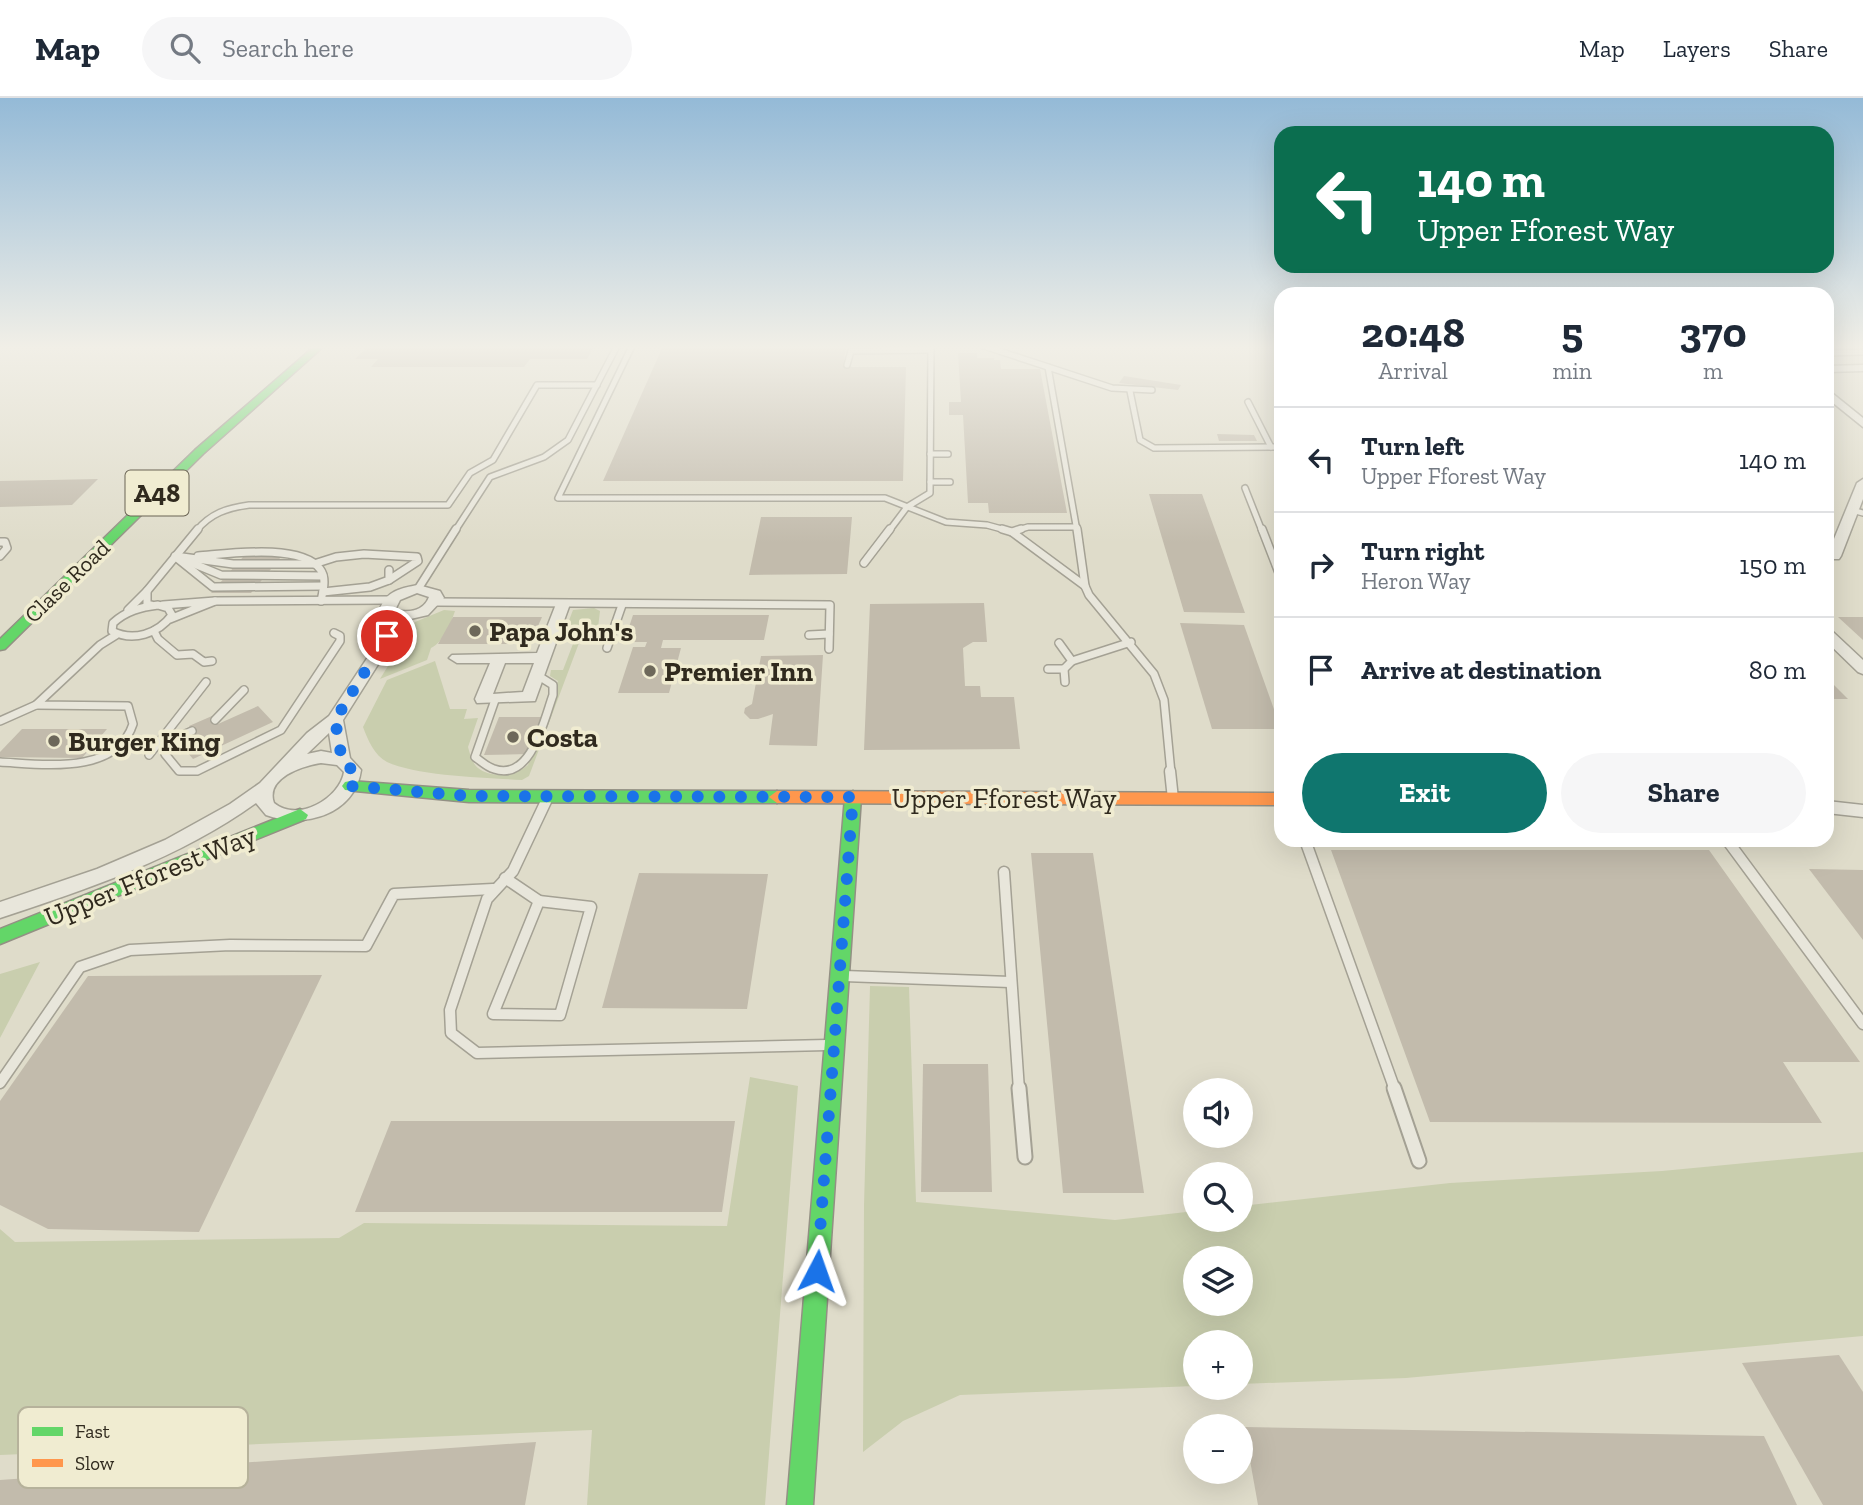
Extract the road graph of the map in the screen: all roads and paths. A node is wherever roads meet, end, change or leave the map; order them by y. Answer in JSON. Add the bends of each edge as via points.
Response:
{"nodes":[{"id":1,"x":223,"y":412,"type":"edge"},
{"id":2,"x":245,"y":412,"type":"edge"},
{"id":3,"x":521,"y":412,"type":"edge"},
{"id":4,"x":583,"y":412,"type":"edge"},
{"id":5,"x":600,"y":412,"type":"edge"},
{"id":6,"x":930,"y":412,"type":"edge"},
{"id":7,"x":1056,"y":412,"type":"edge"},
{"id":8,"x":1134,"y":412,"type":"edge"},
{"id":9,"x":1253,"y":412,"type":"edge"},
{"id":10,"x":1849,"y":412,"type":"edge"},
{"id":11,"x":1863,"y":424,"type":"edge"},
{"id":12,"x":1271,"y":447,"type":"joint"},
{"id":13,"x":930,"y":454,"type":"junction"},
{"id":14,"x":948,"y":454,"type":"dead end"},
{"id":15,"x":493,"y":460,"type":"junction"},
{"id":16,"x":498,"y":472,"type":"junction"},
{"id":17,"x":930,"y":482,"type":"junction"},
{"id":18,"x":950,"y":482,"type":"dead end"},
{"id":19,"x":1863,"y":483,"type":"edge"},
{"id":20,"x":1245,"y":488,"type":"dead end"},
{"id":21,"x":127,"y":499,"type":"dead end"},
{"id":22,"x":907,"y":507,"type":"junction"},
{"id":23,"x":1858,"y":512,"type":"edge"},
{"id":24,"x":1077,"y":527,"type":"junction"},
{"id":25,"x":1012,"y":532,"type":"junction"},
{"id":26,"x":0,"y":542,"type":"edge"},
{"id":27,"x":1834,"y":554,"type":"edge"},
{"id":28,"x":0,"y":556,"type":"edge"},
{"id":29,"x":176,"y":556,"type":"junction"},
{"id":30,"x":1274,"y":560,"type":"edge"},
{"id":31,"x":864,"y":563,"type":"dead end"},
{"id":32,"x":314,"y":564,"type":"junction"},
{"id":33,"x":388,"y":570,"type":"dead end"},
{"id":34,"x":333,"y":576,"type":"dead end"},
{"id":35,"x":389,"y":580,"type":"junction"},
{"id":36,"x":323,"y":583,"type":"junction"},
{"id":37,"x":1085,"y":586,"type":"junction"},
{"id":38,"x":418,"y":589,"type":"junction"},
{"id":39,"x":147,"y":591,"type":"junction"},
{"id":40,"x":390,"y":600,"type":"junction"},
{"id":41,"x":215,"y":601,"type":"junction"},
{"id":42,"x":321,"y":601,"type":"junction"},
{"id":43,"x":436,"y":602,"type":"junction"},
{"id":44,"x":563,"y":604,"type":"junction"},
{"id":45,"x":622,"y":605,"type":"junction"},
{"id":46,"x":157,"y":606,"type":"junction"},
{"id":47,"x":124,"y":614,"type":"junction"},
{"id":48,"x":402,"y":616,"type":"junction"},
{"id":49,"x":170,"y":619,"type":"junction"},
{"id":50,"x":154,"y":631,"type":"junction"},
{"id":51,"x":334,"y":633,"type":"dead end"},
{"id":52,"x":829,"y":634,"type":"junction"},
{"id":53,"x":116,"y":635,"type":"junction"},
{"id":54,"x":809,"y":635,"type":"dead end"},
{"id":55,"x":1834,"y":641,"type":"edge"},
{"id":56,"x":1131,"y":642,"type":"junction"},
{"id":57,"x":1059,"y":643,"type":"dead end"},
{"id":58,"x":0,"y":646,"type":"edge"},
{"id":59,"x":607,"y":648,"type":"dead end"},
{"id":60,"x":828,"y":649,"type":"dead end"},
{"id":61,"x":457,"y":658,"type":"dead end"},
{"id":62,"x":499,"y":658,"type":"junction"},
{"id":63,"x":543,"y":658,"type":"junction"},
{"id":64,"x":212,"y":661,"type":"dead end"},
{"id":65,"x":1072,"y":661,"type":"junction"},
{"id":66,"x":1048,"y":669,"type":"dead end"},
{"id":67,"x":1064,"y":669,"type":"junction"},
{"id":68,"x":1863,"y":669,"type":"edge"},
{"id":69,"x":537,"y":675,"type":"junction"},
{"id":70,"x":206,"y":682,"type":"dead end"},
{"id":71,"x":1065,"y":682,"type":"dead end"},
{"id":72,"x":244,"y":690,"type":"dead end"},
{"id":73,"x":495,"y":700,"type":"junction"},
{"id":74,"x":36,"y":705,"type":"junction"},
{"id":75,"x":215,"y":720,"type":"dead end"},
{"id":76,"x":335,"y":720,"type":"junction"},
{"id":77,"x":0,"y":721,"type":"edge"},
{"id":78,"x":192,"y":731,"type":"dead end"},
{"id":79,"x":149,"y":755,"type":"dead end"},
{"id":80,"x":342,"y":760,"type":"junction"},
{"id":81,"x":0,"y":762,"type":"edge"},
{"id":82,"x":284,"y":769,"type":"junction"},
{"id":83,"x":350,"y":786,"type":"junction"},
{"id":84,"x":266,"y":787,"type":"junction"},
{"id":85,"x":549,"y":796,"type":"junction"},
{"id":86,"x":853,"y":797,"type":"junction"},
{"id":87,"x":1173,"y":799,"type":"junction"},
{"id":88,"x":1274,"y":799,"type":"edge"},
{"id":89,"x":1834,"y":808,"type":"edge"},
{"id":90,"x":1863,"y":811,"type":"edge"},
{"id":91,"x":300,"y":815,"type":"junction"},
{"id":92,"x":1308,"y":847,"type":"edge"},
{"id":93,"x":1732,"y":847,"type":"edge"},
{"id":94,"x":1004,"y":872,"type":"dead end"},
{"id":95,"x":505,"y":878,"type":"junction"},
{"id":96,"x":494,"y":889,"type":"junction"},
{"id":97,"x":539,"y":901,"type":"junction"},
{"id":98,"x":0,"y":910,"type":"edge"},
{"id":99,"x":0,"y":937,"type":"edge"},
{"id":100,"x":840,"y":976,"type":"junction"},
{"id":101,"x":1010,"y":982,"type":"junction"},
{"id":102,"x":1863,"y":1024,"type":"edge"},
{"id":103,"x":834,"y":1045,"type":"junction"},
{"id":104,"x":0,"y":1083,"type":"edge"},
{"id":105,"x":1025,"y":1157,"type":"dead end"},
{"id":106,"x":1419,"y":1161,"type":"dead end"},
{"id":107,"x":800,"y":1505,"type":"edge"}],
"edges":[{"from":1,"to":21,"type":"street","number":"A48"},
{"from":2,"to":58,"type":"street","name":"Clase Road","number":"A48"},
{"from":3,"to":15,"type":"lane"},
{"from":4,"to":16,"type":"lane","via":[[559,448]]},
{"from":5,"to":22,"type":"lane","via":[[558,498],[885,498]]},
{"from":6,"to":13,"type":"lane"},
{"from":7,"to":24,"type":"lane"},
{"from":8,"to":12,"type":"lane","via":[[1140,440],[1154,448]]},
{"from":9,"to":12,"type":"lane"},
{"from":10,"to":11,"type":"street"},
{"from":13,"to":14,"type":"lane"},
{"from":13,"to":17,"type":"lane"},
{"from":15,"to":16,"type":"lane"},
{"from":15,"to":29,"type":"lane","via":[[470,473],[448,505],[249,505],[206,519]]},
{"from":16,"to":38,"type":"lane","via":[[481,489]]},
{"from":17,"to":18,"type":"lane"},
{"from":17,"to":22,"type":"lane","via":[[930,493]]},
{"from":19,"to":23,"type":"street"},
{"from":20,"to":30,"type":"lane"},
{"from":22,"to":25,"type":"lane","via":[[946,522]]},
{"from":22,"to":31,"type":"lane"},
{"from":23,"to":27,"type":"street"},
{"from":24,"to":25,"type":"lane","via":[[1028,527]]},
{"from":24,"to":37,"type":"lane"},
{"from":25,"to":37,"type":"lane"},
{"from":26,"to":28,"type":"lane","via":[[8,548]]},
{"from":29,"to":32,"type":"lane","via":[[233,564]]},
{"from":29,"to":36,"type":"lane","via":[[221,575]]},
{"from":29,"to":36,"type":"lane","via":[[213,587]]},
{"from":29,"to":39,"type":"lane"},
{"from":32,"to":35,"type":"lane","via":[[340,556],[417,557],[414,565]]},
{"from":32,"to":36,"type":"lane"},
{"from":33,"to":35,"type":"lane"},
{"from":34,"to":36,"type":"lane"},
{"from":35,"to":36,"type":"lane","via":[[370,587]]},
{"from":36,"to":42,"type":"lane"},
{"from":37,"to":56,"type":"lane"},
{"from":38,"to":40,"type":"street"},
{"from":38,"to":43,"type":"street","via":[[435,594]]},
{"from":39,"to":46,"type":"lane","via":[[147,605]]},
{"from":39,"to":47,"type":"lane"},
{"from":40,"to":42,"type":"lane"},
{"from":40,"to":48,"type":"street","via":[[389,613]]},
{"from":41,"to":42,"type":"lane"},
{"from":41,"to":46,"type":"lane"},
{"from":41,"to":49,"type":"lane"},
{"from":43,"to":44,"type":"lane"},
{"from":43,"to":48,"type":"street","via":[[419,614]]},
{"from":44,"to":45,"type":"lane"},
{"from":44,"to":63,"type":"street"},
{"from":45,"to":52,"type":"lane","via":[[830,605]]},
{"from":45,"to":59,"type":"lane"},
{"from":46,"to":47,"type":"lane"},
{"from":46,"to":49,"type":"lane","via":[[171,611]]},
{"from":47,"to":53,"type":"lane","via":[[113,623]]},
{"from":48,"to":76,"type":"street","name":"Upper Fforest Way"},
{"from":49,"to":50,"type":"lane"},
{"from":50,"to":53,"type":"lane"},
{"from":50,"to":64,"type":"lane","via":[[177,655],[193,654],[204,662]]},
{"from":51,"to":78,"type":"lane","via":[[340,640],[281,730],[197,771],[179,771],[165,754],[166,747]]},
{"from":52,"to":54,"type":"lane"},
{"from":52,"to":60,"type":"lane"},
{"from":53,"to":74,"type":"lane"},
{"from":55,"to":68,"type":"street"},
{"from":56,"to":65,"type":"lane"},
{"from":56,"to":87,"type":"lane","via":[[1154,674],[1164,700]]},
{"from":57,"to":65,"type":"lane"},
{"from":61,"to":62,"type":"street"},
{"from":62,"to":63,"type":"street"},
{"from":62,"to":73,"type":"street","via":[[483,699]]},
{"from":63,"to":69,"type":"street"},
{"from":65,"to":67,"type":"lane"},
{"from":66,"to":67,"type":"lane"},
{"from":67,"to":71,"type":"lane"},
{"from":69,"to":73,"type":"street","via":[[529,696]]},
{"from":69,"to":73,"type":"lane","via":[[553,685],[553,695],[528,761],[511,771],[488,769],[475,757]]},
{"from":70,"to":79,"type":"lane"},
{"from":72,"to":75,"type":"lane"},
{"from":74,"to":77,"type":"lane"},
{"from":74,"to":81,"type":"lane","via":[[128,706],[133,728],[115,750],[82,763]]},
{"from":76,"to":80,"type":"street"},
{"from":76,"to":82,"type":"street","name":"Upper Fforest Way"},
{"from":80,"to":82,"type":"street","via":[[308,759]]},
{"from":80,"to":83,"type":"street","via":[[353,771]]},
{"from":82,"to":84,"type":"street","name":"Upper Fforest Way"},
{"from":83,"to":85,"type":"street","name":"Upper Fforest Way","via":[[469,796]]},
{"from":83,"to":91,"type":"street","via":[[330,804]]},
{"from":84,"to":91,"type":"street","via":[[265,805],[273,812]]},
{"from":84,"to":98,"type":"street","name":"Upper Fforest Way","via":[[197,833],[91,879]]},
{"from":85,"to":86,"type":"street","name":"Upper Fforest Way"},
{"from":85,"to":95,"type":"lane","via":[[513,871]]},
{"from":86,"to":87,"type":"street","name":"Upper Fforest Way"},
{"from":86,"to":100,"type":"street"},
{"from":87,"to":88,"type":"street","name":"Upper Fforest Way"},
{"from":89,"to":90,"type":"street"},
{"from":91,"to":99,"type":"street","name":"Upper Fforest Way"},
{"from":92,"to":106,"type":"lane"},
{"from":93,"to":102,"type":"lane"},
{"from":94,"to":101,"type":"lane"},
{"from":95,"to":96,"type":"lane"},
{"from":95,"to":97,"type":"lane"},
{"from":96,"to":103,"type":"lane","via":[[450,1010],[451,1033],[477,1053]]},
{"from":96,"to":104,"type":"lane","via":[[394,894],[366,946],[130,950],[80,967]]},
{"from":97,"to":97,"type":"lane","via":[[591,907],[559,1015],[494,1014]]},
{"from":100,"to":101,"type":"lane"},
{"from":100,"to":103,"type":"street"},
{"from":101,"to":105,"type":"lane"},
{"from":103,"to":107,"type":"street"}]}
